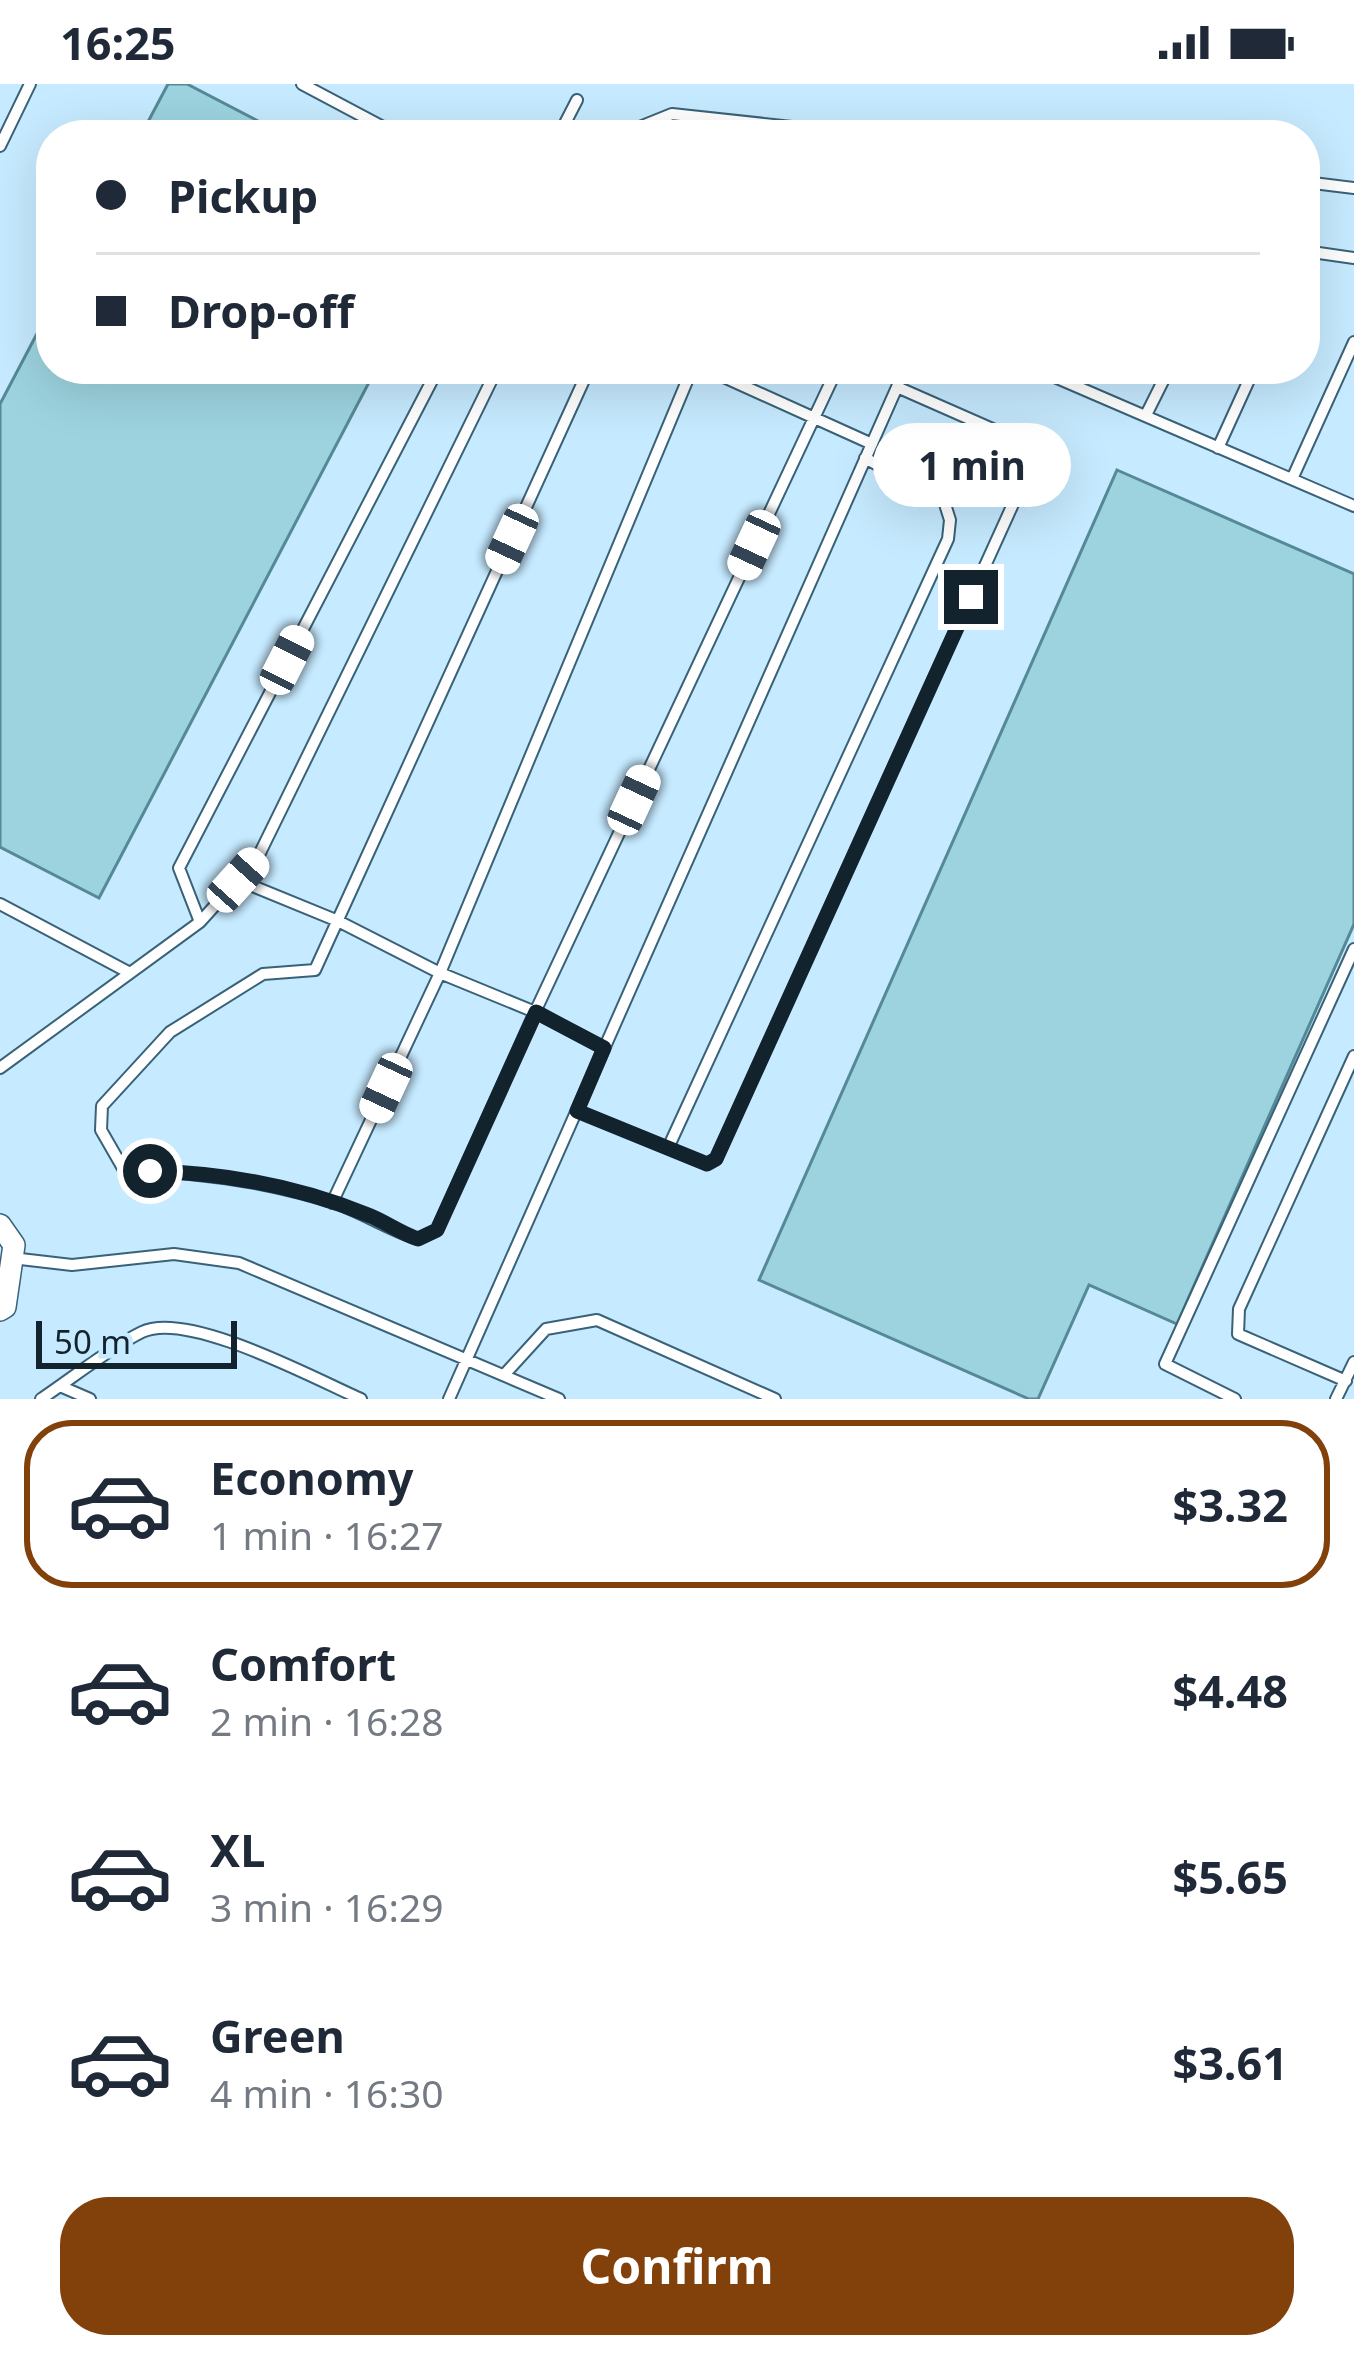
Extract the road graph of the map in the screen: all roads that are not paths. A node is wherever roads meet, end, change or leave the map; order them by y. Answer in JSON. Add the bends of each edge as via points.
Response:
{"nodes":[{"id":1,"x":30,"y":84,"type":"edge"},
{"id":2,"x":302,"y":84,"type":"edge"},
{"id":3,"x":578,"y":100,"type":"dead end"},
{"id":4,"x":370,"y":120,"type":"edge"},
{"id":5,"x":567,"y":120,"type":"edge"},
{"id":6,"x":657,"y":120,"type":"edge"},
{"id":7,"x":728,"y":120,"type":"edge"},
{"id":8,"x":0,"y":146,"type":"edge"},
{"id":9,"x":1320,"y":184,"type":"edge"},
{"id":10,"x":1354,"y":188,"type":"edge"},
{"id":11,"x":1320,"y":254,"type":"edge"},
{"id":12,"x":1354,"y":258,"type":"edge"},
{"id":13,"x":1354,"y":342,"type":"edge"},
{"id":14,"x":430,"y":384,"type":"edge"},
{"id":15,"x":490,"y":384,"type":"edge"},
{"id":16,"x":582,"y":384,"type":"edge"},
{"id":17,"x":686,"y":384,"type":"edge"},
{"id":18,"x":743,"y":384,"type":"edge"},
{"id":19,"x":830,"y":384,"type":"edge"},
{"id":20,"x":898,"y":384,"type":"edge"},
{"id":21,"x":1073,"y":384,"type":"edge"},
{"id":22,"x":1162,"y":384,"type":"edge"},
{"id":23,"x":1247,"y":384,"type":"edge"},
{"id":24,"x":1078,"y":386,"type":"joint"},
{"id":25,"x":897,"y":387,"type":"junction"},
{"id":26,"x":1146,"y":416,"type":"junction"},
{"id":27,"x":813,"y":418,"type":"junction"},
{"id":28,"x":872,"y":444,"type":"junction"},
{"id":29,"x":1218,"y":448,"type":"junction"},
{"id":30,"x":866,"y":458,"type":"junction"},
{"id":31,"x":1292,"y":479,"type":"junction"},
{"id":32,"x":1354,"y":506,"type":"edge"},
{"id":33,"x":238,"y":880,"type":"junction"},
{"id":34,"x":0,"y":904,"type":"edge"},
{"id":35,"x":338,"y":921,"type":"junction"},
{"id":36,"x":200,"y":922,"type":"junction"},
{"id":37,"x":1354,"y":949,"type":"edge"},
{"id":38,"x":130,"y":973,"type":"junction"},
{"id":39,"x":440,"y":973,"type":"junction"},
{"id":40,"x":536,"y":1012,"type":"junction"},
{"id":41,"x":604,"y":1048,"type":"junction"},
{"id":42,"x":1354,"y":1056,"type":"edge"},
{"id":43,"x":0,"y":1068,"type":"edge"},
{"id":44,"x":577,"y":1111,"type":"junction"},
{"id":45,"x":668,"y":1148,"type":"junction"},
{"id":46,"x":332,"y":1203,"type":"junction"},
{"id":47,"x":0,"y":1226,"type":"edge"},
{"id":48,"x":12,"y":1258,"type":"junction"},
{"id":49,"x":0,"y":1310,"type":"edge"},
{"id":50,"x":466,"y":1360,"type":"junction"},
{"id":51,"x":1354,"y":1362,"type":"edge"},
{"id":52,"x":504,"y":1376,"type":"junction"},
{"id":53,"x":1346,"y":1381,"type":"junction"},
{"id":54,"x":60,"y":1386,"type":"junction"},
{"id":55,"x":40,"y":1399,"type":"edge"},
{"id":56,"x":90,"y":1399,"type":"edge"},
{"id":57,"x":361,"y":1399,"type":"edge"},
{"id":58,"x":448,"y":1399,"type":"edge"},
{"id":59,"x":559,"y":1399,"type":"edge"},
{"id":60,"x":775,"y":1399,"type":"edge"},
{"id":61,"x":1235,"y":1399,"type":"edge"},
{"id":62,"x":1336,"y":1399,"type":"edge"}],
"edges":[{"from":1,"to":8,"type":"lane"},
{"from":2,"to":4,"type":"lane"},
{"from":3,"to":5,"type":"lane"},
{"from":6,"to":7,"type":"lane"},
{"from":9,"to":10,"type":"lane"},
{"from":11,"to":12,"type":"lane"},
{"from":13,"to":31,"type":"lane"},
{"from":14,"to":36,"type":"lane","via":[[179,868]]},
{"from":15,"to":33,"type":"lane","via":[[257,859]]},
{"from":16,"to":35,"type":"lane"},
{"from":17,"to":39,"type":"lane"},
{"from":18,"to":27,"type":"lane"},
{"from":19,"to":27,"type":"lane"},
{"from":20,"to":25,"type":"lane"},
{"from":21,"to":24,"type":"lane"},
{"from":22,"to":26,"type":"lane"},
{"from":23,"to":29,"type":"lane"},
{"from":24,"to":26,"type":"lane"},
{"from":25,"to":28,"type":"lane"},
{"from":25,"to":45,"type":"lane","via":[[1022,442],[1028,471],[716,1159],[707,1164]]},
{"from":26,"to":29,"type":"lane"},
{"from":27,"to":28,"type":"lane"},
{"from":27,"to":40,"type":"lane"},
{"from":28,"to":30,"type":"lane"},
{"from":29,"to":31,"type":"lane"},
{"from":30,"to":41,"type":"lane"},
{"from":30,"to":45,"type":"lane","via":[[944,501],[948,539]]},
{"from":31,"to":32,"type":"lane"},
{"from":33,"to":35,"type":"lane"},
{"from":33,"to":36,"type":"lane"},
{"from":34,"to":38,"type":"lane"},
{"from":35,"to":39,"type":"lane"},
{"from":35,"to":46,"type":"lane","via":[[315,970],[263,974],[170,1032],[102,1106],[100,1130],[124,1170],[281,1187]]},
{"from":36,"to":38,"type":"lane"},
{"from":37,"to":61,"type":"lane","via":[[1165,1364]]},
{"from":38,"to":43,"type":"lane"},
{"from":39,"to":40,"type":"lane"},
{"from":39,"to":46,"type":"lane"},
{"from":40,"to":41,"type":"lane"},
{"from":40,"to":46,"type":"lane","via":[[437,1230],[418,1239]]},
{"from":41,"to":44,"type":"lane"},
{"from":42,"to":53,"type":"lane","via":[[1239,1309],[1238,1334]]},
{"from":44,"to":45,"type":"lane"},
{"from":44,"to":50,"type":"lane"},
{"from":47,"to":48,"type":"street","via":[[14,1245]]},
{"from":48,"to":49,"type":"street"},
{"from":48,"to":50,"type":"lane","via":[[72,1265],[173,1254],[239,1263]]},
{"from":50,"to":52,"type":"lane"},
{"from":50,"to":58,"type":"lane"},
{"from":51,"to":53,"type":"lane"},
{"from":52,"to":59,"type":"lane"},
{"from":52,"to":60,"type":"lane","via":[[546,1329],[597,1320]]},
{"from":53,"to":62,"type":"lane"},
{"from":54,"to":55,"type":"lane"},
{"from":54,"to":56,"type":"lane"},
{"from":54,"to":57,"type":"lane","via":[[146,1330],[180,1328],[234,1342]]}]}
